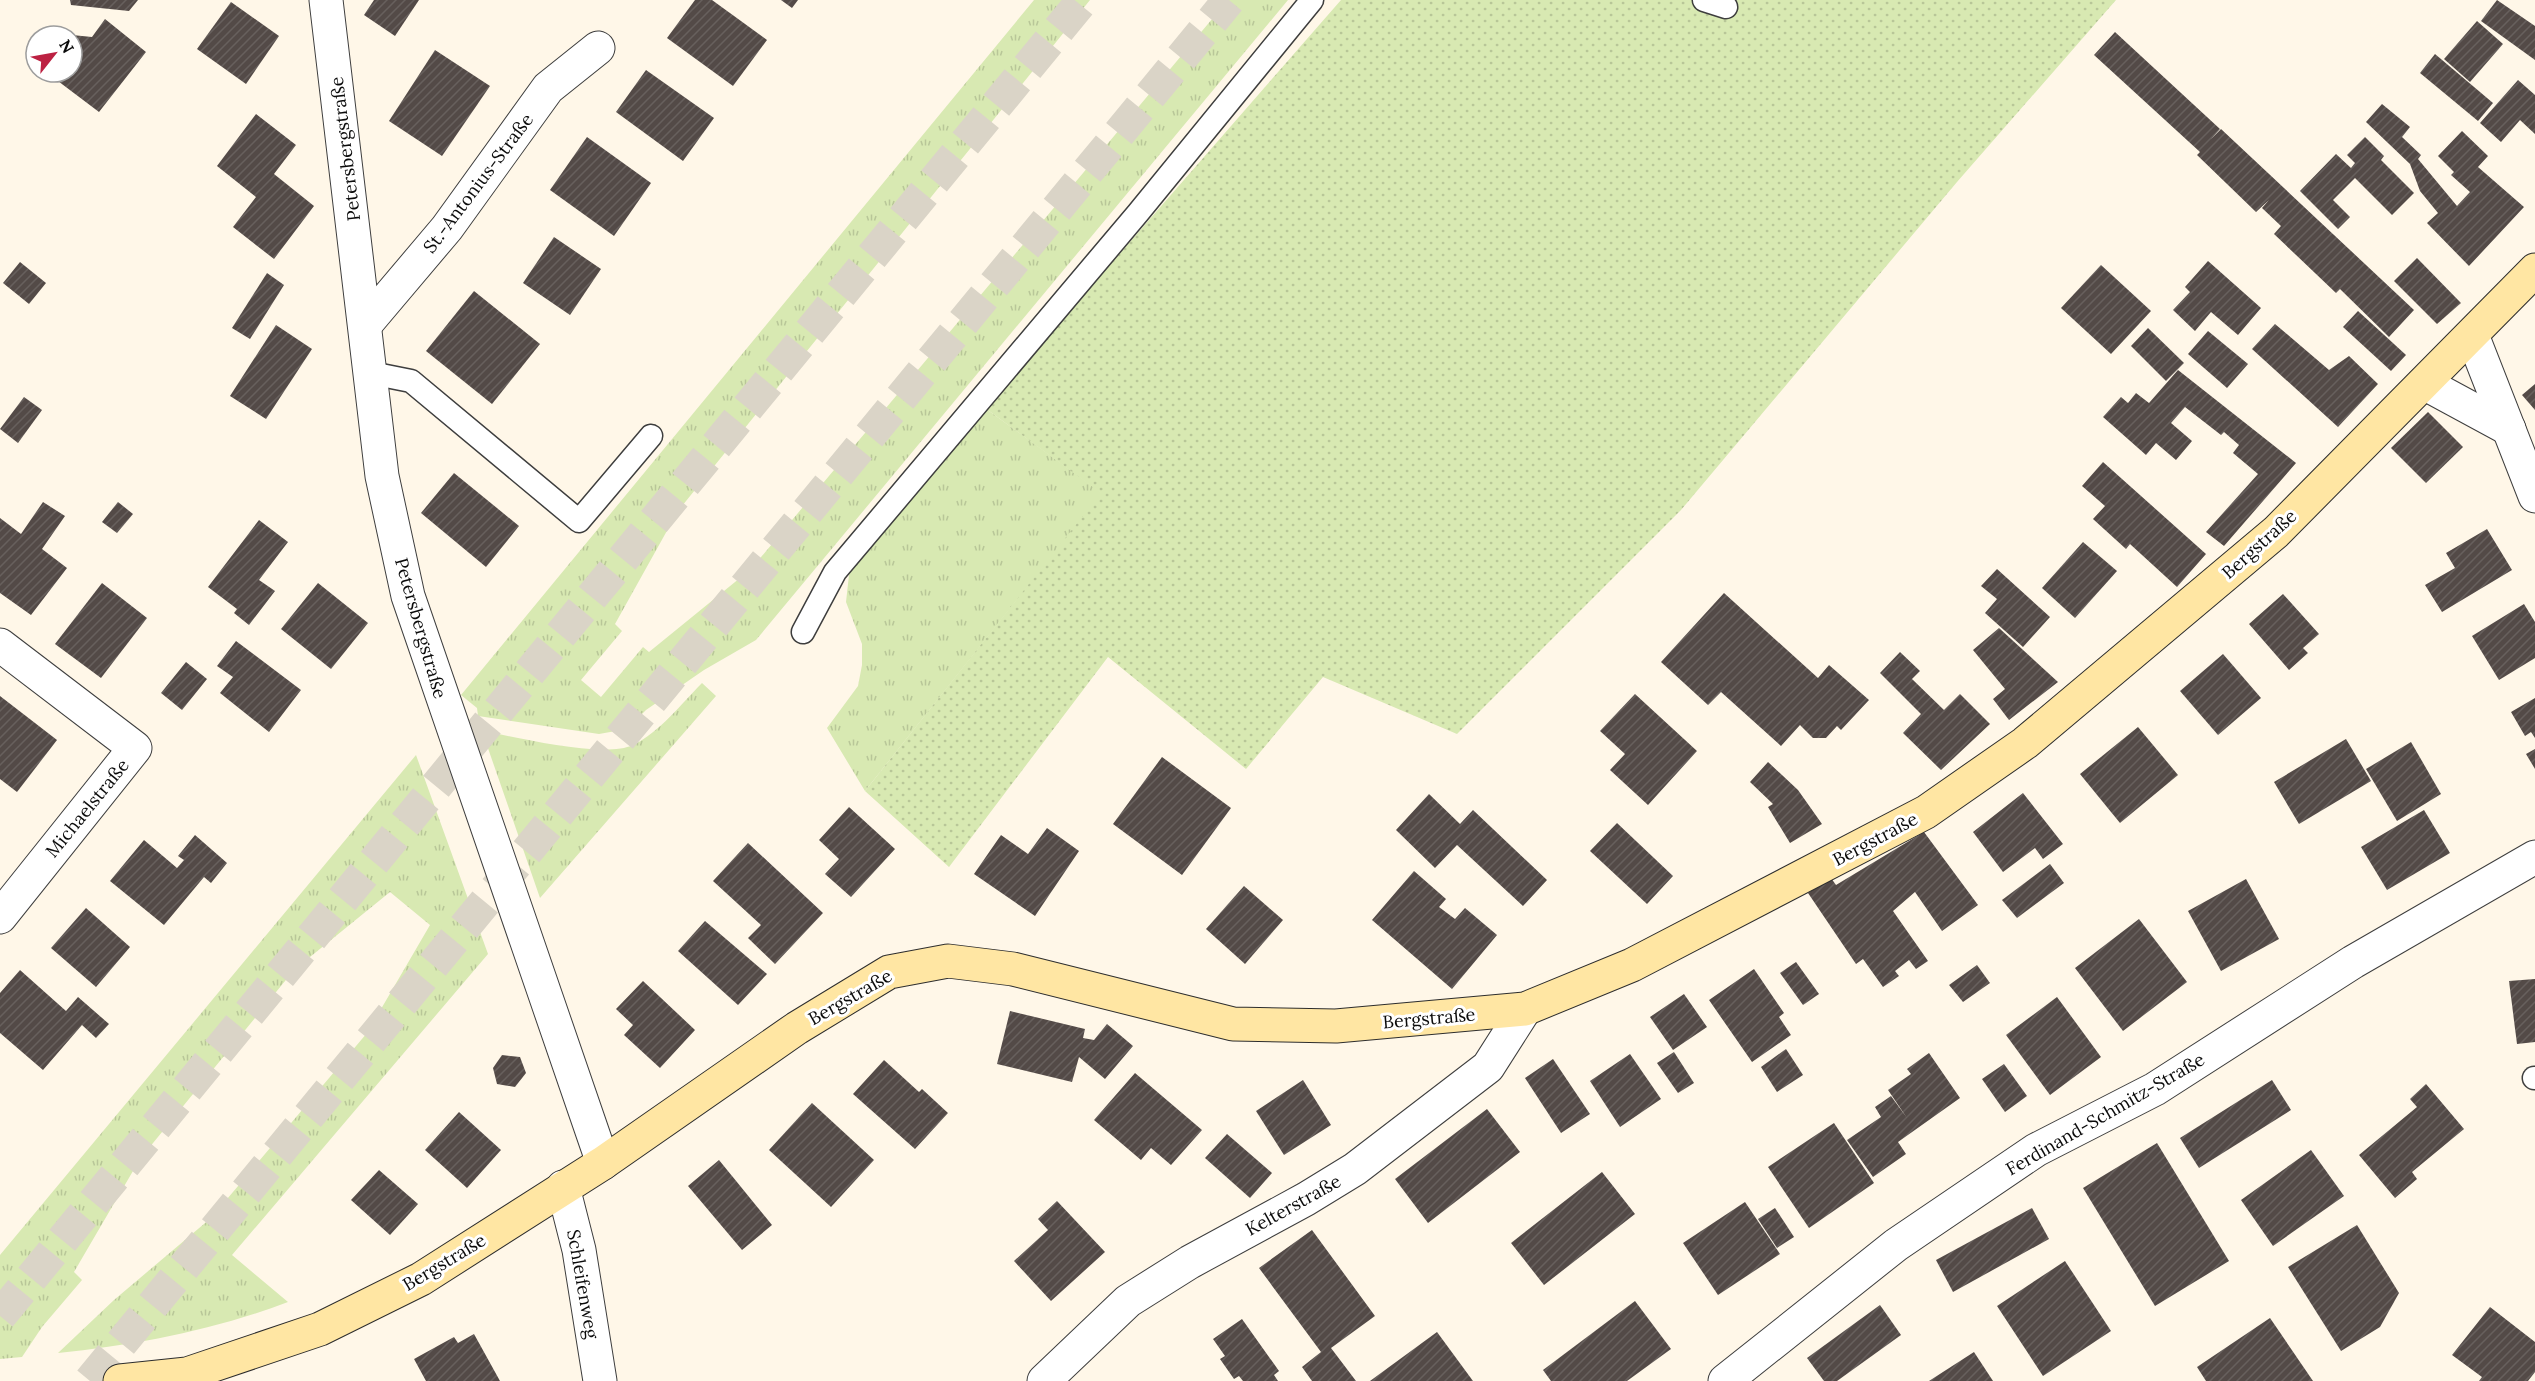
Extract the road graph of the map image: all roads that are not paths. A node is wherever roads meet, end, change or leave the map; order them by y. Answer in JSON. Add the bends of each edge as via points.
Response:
{"nodes":[{"id":1,"x":326,"y":0,"type":"edge"},
{"id":2,"x":1312,"y":0,"type":"edge"},
{"id":3,"x":1704,"y":0,"type":"edge"},
{"id":4,"x":1726,"y":7,"type":"dead end"},
{"id":5,"x":598,"y":48,"type":"dead end"},
{"id":6,"x":2535,"y":270,"type":"edge"},
{"id":7,"x":365,"y":326,"type":"junction"},
{"id":8,"x":2472,"y":335,"type":"junction"},
{"id":9,"x":371,"y":373,"type":"junction"},
{"id":10,"x":2424,"y":383,"type":"junction"},
{"id":11,"x":2509,"y":429,"type":"junction"},
{"id":12,"x":651,"y":436,"type":"dead end"},
{"id":13,"x":2535,"y":496,"type":"edge"},
{"id":14,"x":803,"y":632,"type":"dead end"},
{"id":15,"x":0,"y":645,"type":"edge"},
{"id":16,"x":2535,"y":857,"type":"edge"},
{"id":17,"x":0,"y":917,"type":"edge"},
{"id":18,"x":1525,"y":1010,"type":"junction"},
{"id":19,"x":603,"y":1163,"type":"junction"},
{"id":20,"x":563,"y":1187,"type":"junction"},
{"id":21,"x":186,"y":1377,"type":"edge"},
{"id":22,"x":120,"y":1381,"type":"edge"},
{"id":23,"x":600,"y":1381,"type":"edge"},
{"id":24,"x":1044,"y":1381,"type":"edge"},
{"id":25,"x":1725,"y":1381,"type":"edge"}],
"edges":[{"from":1,"to":7,"type":"street","name":"Petersbergstraße"},
{"from":2,"to":14,"type":"lane","via":[[835,572]]},
{"from":3,"to":4,"type":"lane"},
{"from":5,"to":7,"type":"street","name":"St.-Antonius-Straße","via":[[548,88],[447,228]]},
{"from":6,"to":8,"type":"street","name":"Bergstraße"},
{"from":7,"to":9,"type":"street","name":"Petersbergstraße"},
{"from":8,"to":10,"type":"street","name":"Bergstraße"},
{"from":8,"to":11,"type":"street"},
{"from":9,"to":12,"type":"lane","via":[[411,381],[579,521]]},
{"from":9,"to":19,"type":"street","name":"Petersbergstraße","via":[[382,476],[408,596]]},
{"from":10,"to":11,"type":"street"},
{"from":10,"to":18,"type":"street","name":"Bergstraße","via":[[2276,532],[2007,756],[1926,812],[1736,913],[1632,965]]},
{"from":11,"to":13,"type":"street"},
{"from":15,"to":17,"type":"street","name":"Michaelstraße","via":[[135,748]]},
{"from":16,"to":25,"type":"street","name":"Ferdinand-Schmitz-Straße","via":[[2352,962],[2155,1089],[2036,1150],[1896,1245]]},
{"from":18,"to":19,"type":"street","name":"Bergstraße","via":[[1336,1026],[1233,1024],[1013,969],[948,961],[889,972],[796,1028]]},
{"from":18,"to":24,"type":"street","name":"Kelterstraße","via":[[1488,1068],[1355,1169],[1128,1301]]},
{"from":19,"to":20,"type":"street","name":"Bergstraße"},
{"from":20,"to":21,"type":"street","name":"Bergstraße","via":[[421,1279],[320,1329]]},
{"from":20,"to":23,"type":"street","name":"Schleifenweg","via":[[579,1250]]},
{"from":21,"to":22,"type":"street","name":"Bergstraße"}]}
